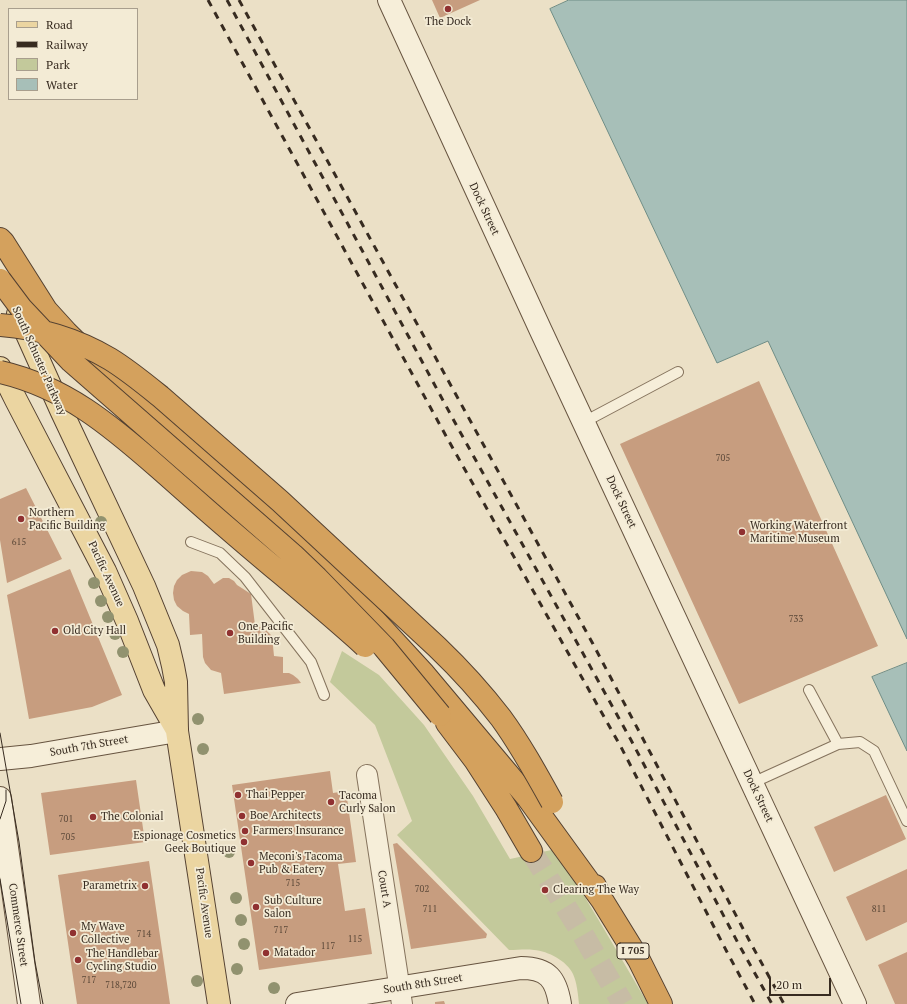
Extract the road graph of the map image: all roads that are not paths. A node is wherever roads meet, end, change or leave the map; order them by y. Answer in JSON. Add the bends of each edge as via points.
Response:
{"nodes":[{"id":1,"x":389,"y":0,"type":"edge"},
{"id":2,"x":0,"y":239,"type":"edge"},
{"id":3,"x":0,"y":274,"type":"edge"},
{"id":4,"x":0,"y":280,"type":"edge"},
{"id":5,"x":0,"y":325,"type":"edge"},
{"id":6,"x":0,"y":368,"type":"edge"},
{"id":7,"x":0,"y":372,"type":"edge"},
{"id":8,"x":678,"y":372,"type":"dead end"},
{"id":9,"x":584,"y":422,"type":"junction"},
{"id":10,"x":69,"y":426,"type":"joint"},
{"id":11,"x":191,"y":542,"type":"dead end"},
{"id":12,"x":809,"y":690,"type":"dead end"},
{"id":13,"x":324,"y":695,"type":"dead end"},
{"id":14,"x":440,"y":715,"type":"junction"},
{"id":15,"x":178,"y":731,"type":"junction"},
{"id":16,"x":838,"y":744,"type":"junction"},
{"id":17,"x":0,"y":760,"type":"edge"},
{"id":18,"x":367,"y":775,"type":"dead end"},
{"id":19,"x":752,"y":783,"type":"junction"},
{"id":20,"x":0,"y":798,"type":"edge"},
{"id":21,"x":907,"y":821,"type":"edge"},
{"id":22,"x":531,"y":851,"type":"tunnel mouth"},
{"id":23,"x":602,"y":900,"type":"junction"},
{"id":24,"x":401,"y":996,"type":"edge"},
{"id":25,"x":29,"y":1004,"type":"edge"},
{"id":26,"x":219,"y":1004,"type":"edge"},
{"id":27,"x":297,"y":1004,"type":"edge"},
{"id":28,"x":560,"y":1004,"type":"edge"},
{"id":29,"x":661,"y":1004,"type":"edge"},
{"id":30,"x":855,"y":1004,"type":"edge"}],
"edges":[{"from":1,"to":9,"type":"street","name":"Dock Street"},
{"from":2,"to":23,"type":"highway","via":[[46,310],[66,332],[129,394],[207,462],[354,598],[424,674],[528,798]]},
{"from":3,"to":10,"type":"main road","name":"South Schuster Parkway"},
{"from":4,"to":14,"type":"highway","bridge":true,"via":[[21,308],[71,361],[317,578],[384,647]]},
{"from":5,"to":23,"type":"highway","bridge":true,"via":[[32,329],[69,339],[110,359],[143,383],[280,501],[432,642],[487,700],[517,741],[552,802]]},
{"from":6,"to":15,"type":"main road","name":"Pacific Avenue","via":[[105,571],[154,690]]},
{"from":7,"to":14,"type":"highway","bridge":true,"via":[[34,382],[72,400],[123,437],[360,641]]},
{"from":8,"to":9,"type":"lane"},
{"from":9,"to":19,"type":"street","name":"Dock Street"},
{"from":10,"to":15,"type":"main road","name":"Pacific Avenue","via":[[147,592],[168,645],[176,682]]},
{"from":11,"to":13,"type":"lane","via":[[220,553],[245,577],[310,662]]},
{"from":12,"to":16,"type":"lane"},
{"from":14,"to":22,"type":"highway","via":[[476,760]]},
{"from":15,"to":17,"type":"street","name":"South 7th Street"},
{"from":15,"to":26,"type":"main road","name":"Pacific Avenue"},
{"from":16,"to":19,"type":"lane"},
{"from":16,"to":21,"type":"lane","via":[[860,742],[874,751]]},
{"from":18,"to":24,"type":"street","name":"Court A"},
{"from":19,"to":30,"type":"street","name":"Dock Street"},
{"from":20,"to":25,"type":"street","name":"Commerce Street"},
{"from":23,"to":29,"type":"highway","number":"I 705"},
{"from":24,"to":27,"type":"street","name":"South 8th Street"},
{"from":24,"to":28,"type":"street","name":"South 8th Street","via":[[521,968],[534,969],[548,975],[556,987]]}]}
